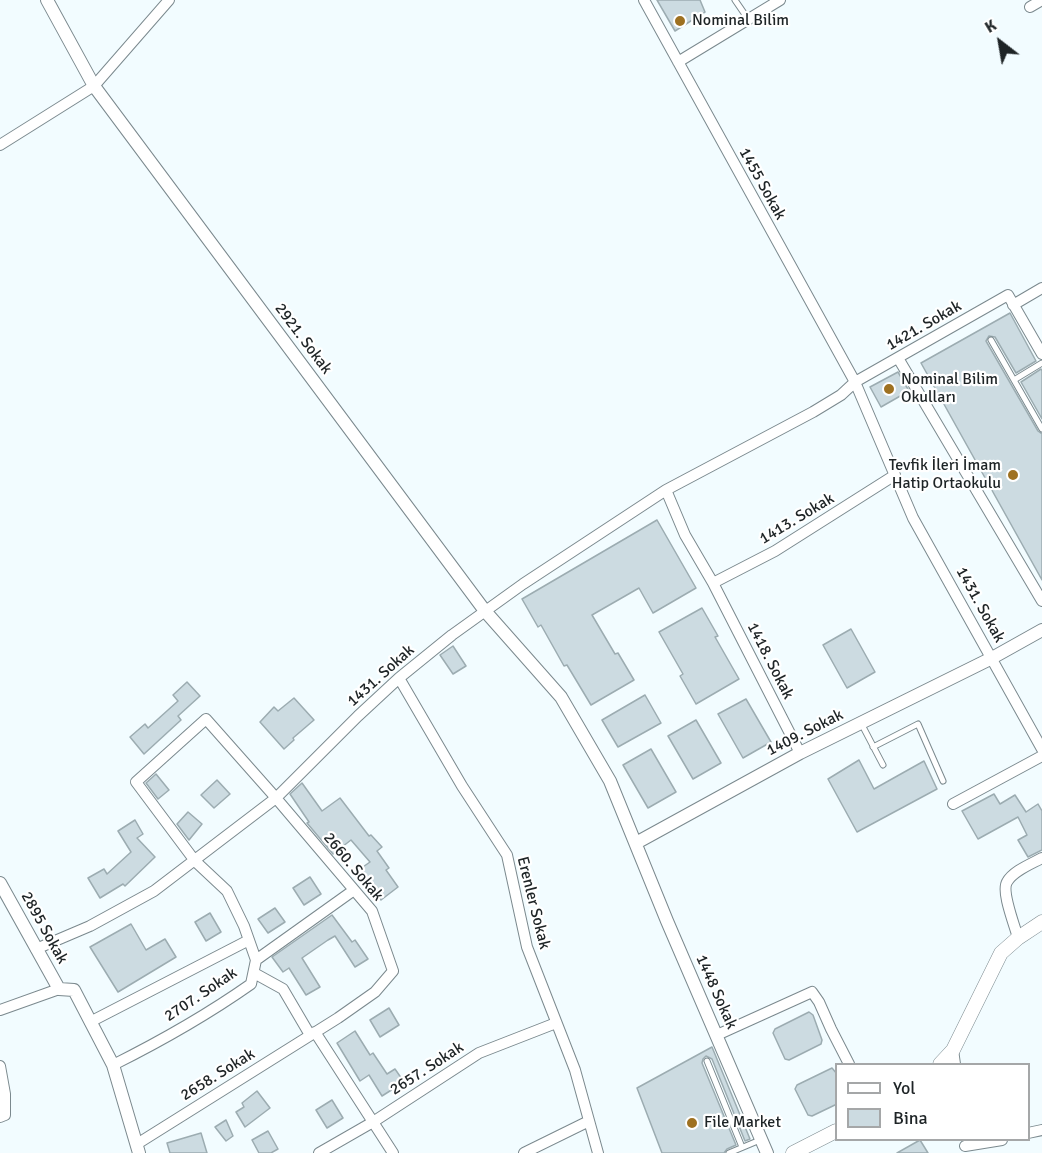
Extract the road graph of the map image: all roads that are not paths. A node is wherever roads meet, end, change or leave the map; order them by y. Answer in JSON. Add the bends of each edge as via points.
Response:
{"nodes":[{"id":1,"x":46,"y":0,"type":"edge"},
{"id":2,"x":169,"y":0,"type":"edge"},
{"id":3,"x":644,"y":0,"type":"edge"},
{"id":4,"x":735,"y":0,"type":"edge"},
{"id":5,"x":780,"y":0,"type":"edge"},
{"id":6,"x":1042,"y":0,"type":"edge"},
{"id":7,"x":1030,"y":7,"type":"dead end"},
{"id":8,"x":748,"y":20,"type":"junction"},
{"id":9,"x":678,"y":62,"type":"junction"},
{"id":10,"x":94,"y":86,"type":"junction"},
{"id":11,"x":0,"y":145,"type":"edge"},
{"id":12,"x":1042,"y":288,"type":"edge"},
{"id":13,"x":1010,"y":300,"type":"junction"},
{"id":14,"x":991,"y":340,"type":"dead end"},
{"id":15,"x":1042,"y":354,"type":"edge"},
{"id":16,"x":898,"y":358,"type":"junction"},
{"id":17,"x":1042,"y":363,"type":"edge"},
{"id":18,"x":1014,"y":380,"type":"junction"},
{"id":19,"x":855,"y":382,"type":"junction"},
{"id":20,"x":1042,"y":429,"type":"edge"},
{"id":21,"x":895,"y":475,"type":"junction"},
{"id":22,"x":666,"y":490,"type":"junction"},
{"id":23,"x":713,"y":583,"type":"junction"},
{"id":24,"x":1042,"y":601,"type":"edge"},
{"id":25,"x":485,"y":611,"type":"junction"},
{"id":26,"x":1042,"y":630,"type":"edge"},
{"id":27,"x":992,"y":658,"type":"junction"},
{"id":28,"x":399,"y":678,"type":"junction"},
{"id":29,"x":206,"y":719,"type":"joint"},
{"id":30,"x":861,"y":723,"type":"junction"},
{"id":31,"x":873,"y":747,"type":"junction"},
{"id":32,"x":1042,"y":749,"type":"edge"},
{"id":33,"x":800,"y":753,"type":"junction"},
{"id":34,"x":1042,"y":756,"type":"edge"},
{"id":35,"x":883,"y":765,"type":"dead end"},
{"id":36,"x":943,"y":781,"type":"dead end"},
{"id":37,"x":276,"y":798,"type":"junction"},
{"id":38,"x":952,"y":804,"type":"dead end"},
{"id":39,"x":636,"y":843,"type":"junction"},
{"id":40,"x":1042,"y":858,"type":"edge"},
{"id":41,"x":195,"y":861,"type":"junction"},
{"id":42,"x":0,"y":883,"type":"edge"},
{"id":43,"x":354,"y":890,"type":"junction"},
{"id":44,"x":1042,"y":922,"type":"edge"},
{"id":45,"x":1018,"y":938,"type":"junction"},
{"id":46,"x":249,"y":940,"type":"junction"},
{"id":47,"x":36,"y":950,"type":"junction"},
{"id":48,"x":256,"y":960,"type":"junction"},
{"id":49,"x":254,"y":973,"type":"junction"},
{"id":50,"x":59,"y":989,"type":"junction"},
{"id":51,"x":0,"y":1010,"type":"edge"},
{"id":52,"x":90,"y":1022,"type":"junction"},
{"id":53,"x":556,"y":1023,"type":"junction"},
{"id":54,"x":312,"y":1033,"type":"junction"},
{"id":55,"x":717,"y":1035,"type":"junction"},
{"id":56,"x":953,"y":1050,"type":"junction"},
{"id":57,"x":707,"y":1061,"type":"dead end"},
{"id":58,"x":848,"y":1063,"type":"edge"},
{"id":59,"x":942,"y":1063,"type":"edge"},
{"id":60,"x":955,"y":1063,"type":"edge"},
{"id":61,"x":113,"y":1065,"type":"junction"},
{"id":62,"x":0,"y":1066,"type":"edge"},
{"id":63,"x":0,"y":1116,"type":"edge"},
{"id":64,"x":589,"y":1121,"type":"junction"},
{"id":65,"x":373,"y":1122,"type":"junction"},
{"id":66,"x":835,"y":1132,"type":"edge"},
{"id":67,"x":761,"y":1139,"type":"junction"},
{"id":68,"x":996,"y":1141,"type":"edge"},
{"id":69,"x":965,"y":1146,"type":"edge"},
{"id":70,"x":742,"y":1147,"type":"junction"},
{"id":71,"x":138,"y":1148,"type":"edge"},
{"id":72,"x":319,"y":1153,"type":"edge"},
{"id":73,"x":393,"y":1153,"type":"edge"},
{"id":74,"x":524,"y":1153,"type":"edge"},
{"id":75,"x":598,"y":1153,"type":"edge"},
{"id":76,"x":729,"y":1153,"type":"edge"},
{"id":77,"x":767,"y":1153,"type":"edge"},
{"id":78,"x":793,"y":1153,"type":"edge"}],
"edges":[{"from":1,"to":10,"type":"street","name":"2921. Sokak"},
{"from":2,"to":10,"type":"street"},
{"from":3,"to":9,"type":"street","name":"1455 Sokak"},
{"from":4,"to":8,"type":"lane"},
{"from":5,"to":8,"type":"street"},
{"from":6,"to":7,"type":"street"},
{"from":8,"to":9,"type":"street"},
{"from":9,"to":19,"type":"street","name":"1455 Sokak"},
{"from":10,"to":11,"type":"street"},
{"from":10,"to":25,"type":"street","name":"2921. Sokak"},
{"from":12,"to":13,"type":"street","name":"1421. Sokak"},
{"from":13,"to":15,"type":"street"},
{"from":13,"to":16,"type":"street","name":"1421. Sokak"},
{"from":14,"to":18,"type":"lane"},
{"from":16,"to":19,"type":"street","name":"1421. Sokak"},
{"from":16,"to":24,"type":"street"},
{"from":17,"to":18,"type":"lane"},
{"from":18,"to":20,"type":"lane"},
{"from":19,"to":21,"type":"street","name":"1455 Sokak"},
{"from":19,"to":22,"type":"street","name":"1421. Sokak","via":[[813,412]]},
{"from":21,"to":23,"type":"street","name":"1413. Sokak","via":[[775,551]]},
{"from":21,"to":27,"type":"street","name":"1431. Sokak","via":[[913,518]]},
{"from":22,"to":23,"type":"street"},
{"from":22,"to":25,"type":"street","name":"1431. Sokak"},
{"from":23,"to":33,"type":"street","name":"1418. Sokak"},
{"from":25,"to":28,"type":"street","name":"1431. Sokak"},
{"from":25,"to":39,"type":"street","name":"2921. Sokak","via":[[561,697],[610,781]]},
{"from":26,"to":27,"type":"street"},
{"from":27,"to":30,"type":"street","name":"1409. Sokak"},
{"from":27,"to":32,"type":"street","name":"1431. Sokak"},
{"from":28,"to":37,"type":"street","name":"1431. Sokak"},
{"from":28,"to":53,"type":"street","name":"Erenler Sokak","via":[[507,855],[528,948]]},
{"from":29,"to":37,"type":"street","name":"2660. Sokak"},
{"from":29,"to":41,"type":"street","name":"2707. Sokak","via":[[136,782]]},
{"from":30,"to":31,"type":"lane"},
{"from":30,"to":33,"type":"street","name":"1409. Sokak"},
{"from":31,"to":35,"type":"lane"},
{"from":31,"to":36,"type":"lane","via":[[918,724]]},
{"from":33,"to":39,"type":"street","name":"1409. Sokak"},
{"from":34,"to":38,"type":"street"},
{"from":37,"to":41,"type":"street","name":"1431. Sokak"},
{"from":37,"to":43,"type":"street","name":"2660. Sokak"},
{"from":39,"to":55,"type":"street","name":"1448 Sokak"},
{"from":40,"to":45,"type":"street","via":[[1005,884]]},
{"from":41,"to":46,"type":"street","name":"2707. Sokak","via":[[227,891]]},
{"from":41,"to":47,"type":"street","name":"1431. Sokak","via":[[154,891]]},
{"from":42,"to":47,"type":"street","name":"2895 Sokak"},
{"from":43,"to":48,"type":"street"},
{"from":43,"to":54,"type":"street","name":"2660. Sokak","via":[[372,911],[393,971],[375,992]]},
{"from":44,"to":45,"type":"main road"},
{"from":45,"to":56,"type":"main road","via":[[1001,953]]},
{"from":46,"to":48,"type":"street","name":"2707. Sokak"},
{"from":46,"to":52,"type":"street"},
{"from":47,"to":50,"type":"street","name":"2895 Sokak"},
{"from":48,"to":49,"type":"street","name":"2707. Sokak"},
{"from":49,"to":54,"type":"street","via":[[283,989]]},
{"from":49,"to":61,"type":"street","name":"2707. Sokak","via":[[251,984],[219,1006]]},
{"from":50,"to":51,"type":"street"},
{"from":50,"to":52,"type":"street","via":[[74,990]]},
{"from":52,"to":61,"type":"street"},
{"from":53,"to":64,"type":"street","name":"Erenler Sokak","via":[[575,1070]]},
{"from":53,"to":65,"type":"street","name":"2657. Sokak","via":[[480,1053]]},
{"from":54,"to":65,"type":"street"},
{"from":54,"to":71,"type":"street","name":"2658. Sokak"},
{"from":55,"to":58,"type":"street","via":[[812,992]]},
{"from":55,"to":67,"type":"street","name":"1448 Sokak"},
{"from":56,"to":59,"type":"main road"},
{"from":56,"to":60,"type":"street"},
{"from":57,"to":70,"type":"lane"},
{"from":61,"to":71,"type":"street"},
{"from":62,"to":63,"type":"street","via":[[5,1095],[5,1115]]},
{"from":64,"to":74,"type":"street"},
{"from":64,"to":75,"type":"street","name":"Erenler Sokak"},
{"from":65,"to":72,"type":"street","name":"2657. Sokak"},
{"from":65,"to":73,"type":"street"},
{"from":66,"to":78,"type":"main road"},
{"from":67,"to":70,"type":"lane"},
{"from":67,"to":77,"type":"street","name":"1448 Sokak"},
{"from":68,"to":69,"type":"street"},
{"from":70,"to":76,"type":"lane"}]}
